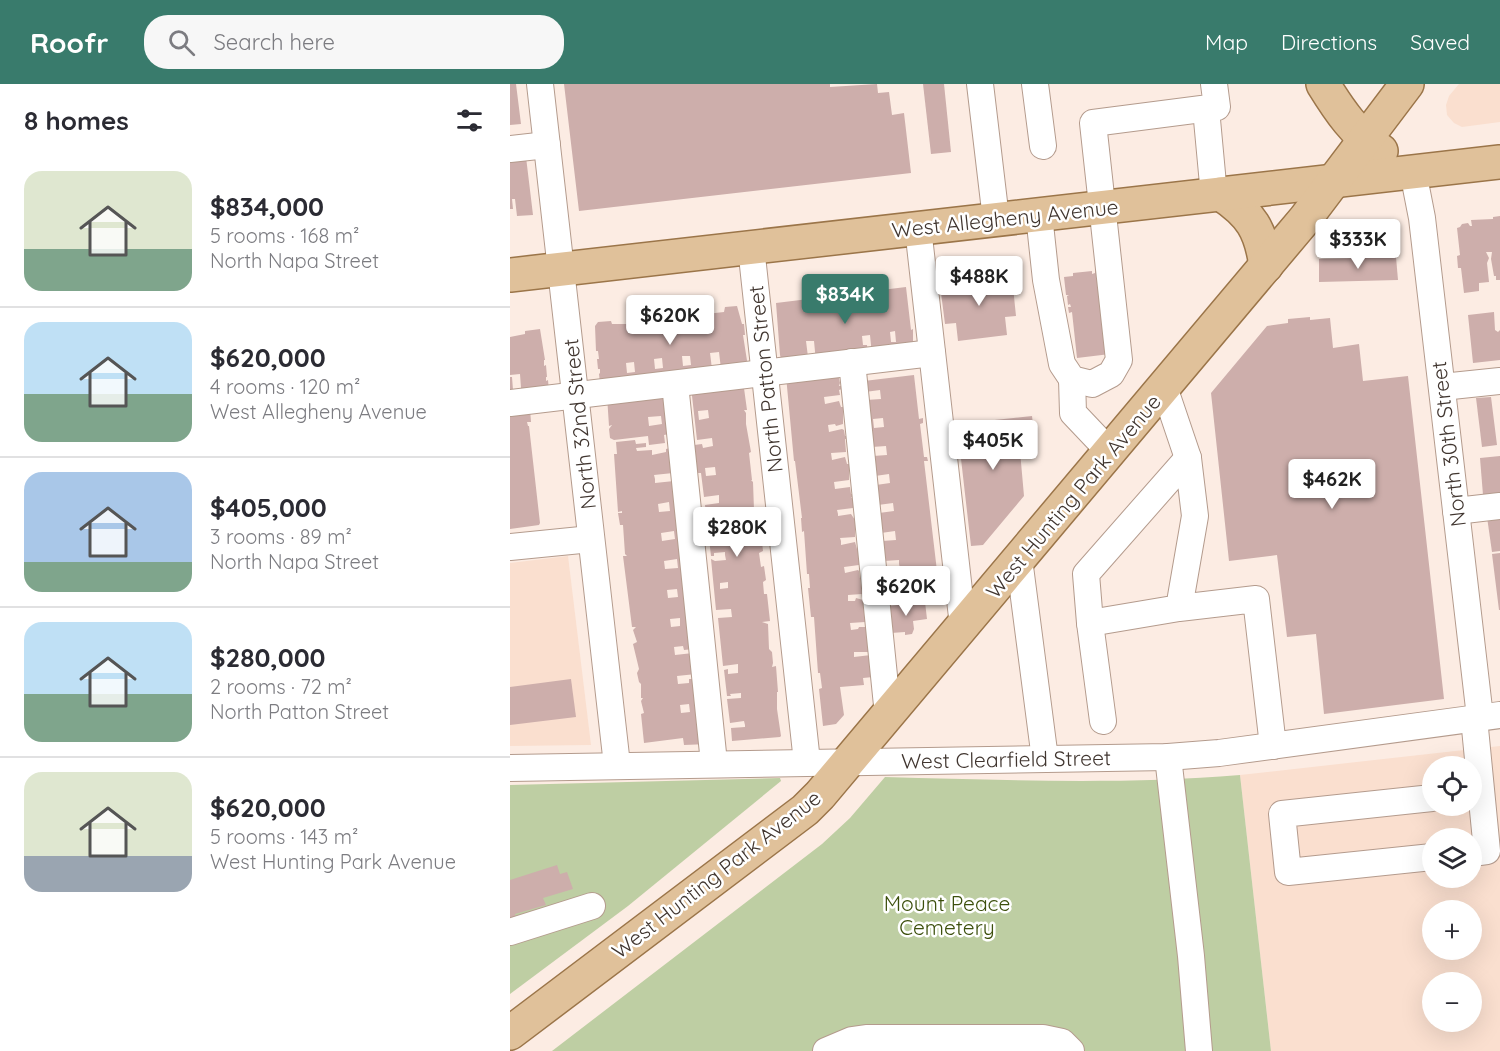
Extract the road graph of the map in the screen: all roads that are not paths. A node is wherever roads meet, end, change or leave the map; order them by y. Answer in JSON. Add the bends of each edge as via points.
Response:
{"nodes":[{"id":1,"x":540,"y":84,"type":"edge"},
{"id":2,"x":980,"y":84,"type":"edge"},
{"id":3,"x":1035,"y":84,"type":"edge"},
{"id":4,"x":1214,"y":84,"type":"edge"},
{"id":5,"x":1323,"y":84,"type":"edge"},
{"id":6,"x":1407,"y":84,"type":"edge"},
{"id":7,"x":1206,"y":109,"type":"junction"},
{"id":8,"x":1365,"y":140,"type":"junction"},
{"id":9,"x":547,"y":145,"type":"junction"},
{"id":10,"x":1043,"y":147,"type":"dead end"},
{"id":11,"x":510,"y":149,"type":"edge"},
{"id":12,"x":1500,"y":162,"type":"edge"},
{"id":13,"x":1413,"y":172,"type":"junction"},
{"id":14,"x":1335,"y":180,"type":"junction"},
{"id":15,"x":1217,"y":194,"type":"junction"},
{"id":16,"x":1103,"y":207,"type":"junction"},
{"id":17,"x":1039,"y":215,"type":"junction"},
{"id":18,"x":996,"y":219,"type":"junction"},
{"id":19,"x":918,"y":228,"type":"junction"},
{"id":20,"x":751,"y":247,"type":"junction"},
{"id":21,"x":1266,"y":266,"type":"junction"},
{"id":22,"x":562,"y":269,"type":"junction"},
{"id":23,"x":510,"y":275,"type":"edge"},
{"id":24,"x":932,"y":352,"type":"junction"},
{"id":25,"x":852,"y":362,"type":"junction"},
{"id":26,"x":765,"y":372,"type":"junction"},
{"id":27,"x":1072,"y":379,"type":"junction"},
{"id":28,"x":1500,"y":381,"type":"edge"},
{"id":29,"x":675,"y":384,"type":"junction"},
{"id":30,"x":1164,"y":387,"type":"junction"},
{"id":31,"x":1442,"y":387,"type":"junction"},
{"id":32,"x":576,"y":396,"type":"junction"},
{"id":33,"x":510,"y":403,"type":"edge"},
{"id":34,"x":1110,"y":452,"type":"junction"},
{"id":35,"x":1188,"y":458,"type":"junction"},
{"id":36,"x":1500,"y":506,"type":"edge"},
{"id":37,"x":1456,"y":512,"type":"junction"},
{"id":38,"x":591,"y":539,"type":"junction"},
{"id":39,"x":510,"y":547,"type":"edge"},
{"id":40,"x":1019,"y":559,"type":"junction"},
{"id":41,"x":1179,"y":608,"type":"junction"},
{"id":42,"x":1090,"y":623,"type":"junction"},
{"id":43,"x":963,"y":626,"type":"junction"},
{"id":44,"x":888,"y":715,"type":"junction"},
{"id":45,"x":1485,"y":717,"type":"edge"},
{"id":46,"x":1103,"y":721,"type":"dead end"},
{"id":47,"x":1273,"y":746,"type":"junction"},
{"id":48,"x":1168,"y":756,"type":"junction"},
{"id":49,"x":1480,"y":756,"type":"edge"},
{"id":50,"x":1045,"y":759,"type":"junction"},
{"id":51,"x":849,"y":761,"type":"junction"},
{"id":52,"x":807,"y":762,"type":"junction"},
{"id":53,"x":714,"y":763,"type":"junction"},
{"id":54,"x":617,"y":765,"type":"junction"},
{"id":55,"x":510,"y":768,"type":"edge"},
{"id":56,"x":1422,"y":799,"type":"edge"},
{"id":57,"x":1480,"y":816,"type":"edge"},
{"id":58,"x":1482,"y":852,"type":"edge"},
{"id":59,"x":1422,"y":858,"type":"edge"},
{"id":60,"x":592,"y":906,"type":"dead end"},
{"id":61,"x":510,"y":932,"type":"edge"},
{"id":62,"x":510,"y":1033,"type":"edge"},
{"id":63,"x":826,"y":1051,"type":"edge"},
{"id":64,"x":1071,"y":1051,"type":"edge"},
{"id":65,"x":1198,"y":1051,"type":"edge"}],
"edges":[{"from":1,"to":9,"type":"street","name":"North 32nd Street"},
{"from":2,"to":18,"type":"street"},
{"from":3,"to":10,"type":"street"},
{"from":4,"to":7,"type":"street","via":[[1217,107]]},
{"from":5,"to":8,"type":"main road"},
{"from":6,"to":8,"type":"main road","name":"West Hunting Park Avenue"},
{"from":7,"to":15,"type":"street"},
{"from":7,"to":16,"type":"street","via":[[1093,123]]},
{"from":8,"to":13,"type":"main road"},
{"from":8,"to":14,"type":"main road","name":"West Hunting Park Avenue"},
{"from":9,"to":11,"type":"street"},
{"from":9,"to":22,"type":"street","name":"North 32nd Street"},
{"from":12,"to":13,"type":"main road","name":"West Allegheny Avenue"},
{"from":13,"to":14,"type":"main road","name":"West Allegheny Avenue"},
{"from":13,"to":31,"type":"street","name":"North 30th Street"},
{"from":14,"to":15,"type":"main road","name":"West Allegheny Avenue"},
{"from":14,"to":21,"type":"main road","name":"West Hunting Park Avenue"},
{"from":15,"to":16,"type":"main road","name":"West Allegheny Avenue"},
{"from":15,"to":21,"type":"main road","via":[[1237,205],[1252,222]]},
{"from":16,"to":17,"type":"main road","name":"West Allegheny Avenue"},
{"from":16,"to":27,"type":"street","via":[[1119,360],[1111,374],[1092,384]]},
{"from":17,"to":18,"type":"main road","name":"West Allegheny Avenue"},
{"from":17,"to":27,"type":"street","via":[[1062,364]]},
{"from":18,"to":19,"type":"main road","name":"West Allegheny Avenue"},
{"from":19,"to":20,"type":"main road","name":"West Allegheny Avenue"},
{"from":19,"to":24,"type":"street"},
{"from":20,"to":22,"type":"main road","name":"West Allegheny Avenue"},
{"from":20,"to":26,"type":"street","name":"North Patton Street"},
{"from":21,"to":30,"type":"main road","name":"West Hunting Park Avenue"},
{"from":22,"to":23,"type":"main road","name":"West Allegheny Avenue"},
{"from":22,"to":32,"type":"street","name":"North 32nd Street"},
{"from":24,"to":25,"type":"street"},
{"from":24,"to":43,"type":"street"},
{"from":25,"to":26,"type":"street"},
{"from":25,"to":44,"type":"street"},
{"from":26,"to":29,"type":"street"},
{"from":26,"to":52,"type":"street","name":"North Patton Street"},
{"from":27,"to":34,"type":"street","via":[[1073,413]]},
{"from":28,"to":31,"type":"street"},
{"from":29,"to":32,"type":"street"},
{"from":29,"to":53,"type":"street"},
{"from":30,"to":34,"type":"main road","name":"West Hunting Park Avenue"},
{"from":30,"to":35,"type":"street"},
{"from":31,"to":37,"type":"street","name":"North 30th Street"},
{"from":32,"to":33,"type":"street"},
{"from":32,"to":38,"type":"street","name":"North 32nd Street"},
{"from":34,"to":40,"type":"main road","name":"West Hunting Park Avenue"},
{"from":35,"to":41,"type":"street","via":[[1195,516]]},
{"from":35,"to":42,"type":"street","via":[[1086,574]]},
{"from":36,"to":37,"type":"street"},
{"from":37,"to":45,"type":"street","name":"North 30th Street"},
{"from":38,"to":39,"type":"street"},
{"from":38,"to":54,"type":"street","name":"North 32nd Street"},
{"from":40,"to":43,"type":"main road","name":"West Hunting Park Avenue"},
{"from":40,"to":50,"type":"street"},
{"from":41,"to":42,"type":"street"},
{"from":41,"to":47,"type":"street","via":[[1256,598]]},
{"from":42,"to":46,"type":"street"},
{"from":43,"to":44,"type":"main road","name":"West Hunting Park Avenue"},
{"from":44,"to":51,"type":"main road","name":"West Hunting Park Avenue"},
{"from":45,"to":47,"type":"street","name":"West Clearfield Street"},
{"from":45,"to":49,"type":"street","name":"North 30th Street"},
{"from":47,"to":48,"type":"street","name":"West Clearfield Street"},
{"from":48,"to":50,"type":"street","name":"West Clearfield Street"},
{"from":48,"to":65,"type":"street"},
{"from":50,"to":51,"type":"street","name":"West Clearfield Street"},
{"from":51,"to":52,"type":"street","name":"West Clearfield Street"},
{"from":51,"to":62,"type":"main road","name":"West Hunting Park Avenue","via":[[805,810]]},
{"from":52,"to":53,"type":"street","name":"West Clearfield Street"},
{"from":53,"to":54,"type":"street","name":"West Clearfield Street"},
{"from":54,"to":55,"type":"street","name":"West Clearfield Street"},
{"from":56,"to":59,"type":"street","via":[[1282,814],[1288,872]]},
{"from":57,"to":58,"type":"street","name":"North 30th Street","via":[[1487,851]]},
{"from":60,"to":61,"type":"street"},
{"from":63,"to":64,"type":"street","via":[[866,1038],[963,1037],[1053,1039]]}]}
